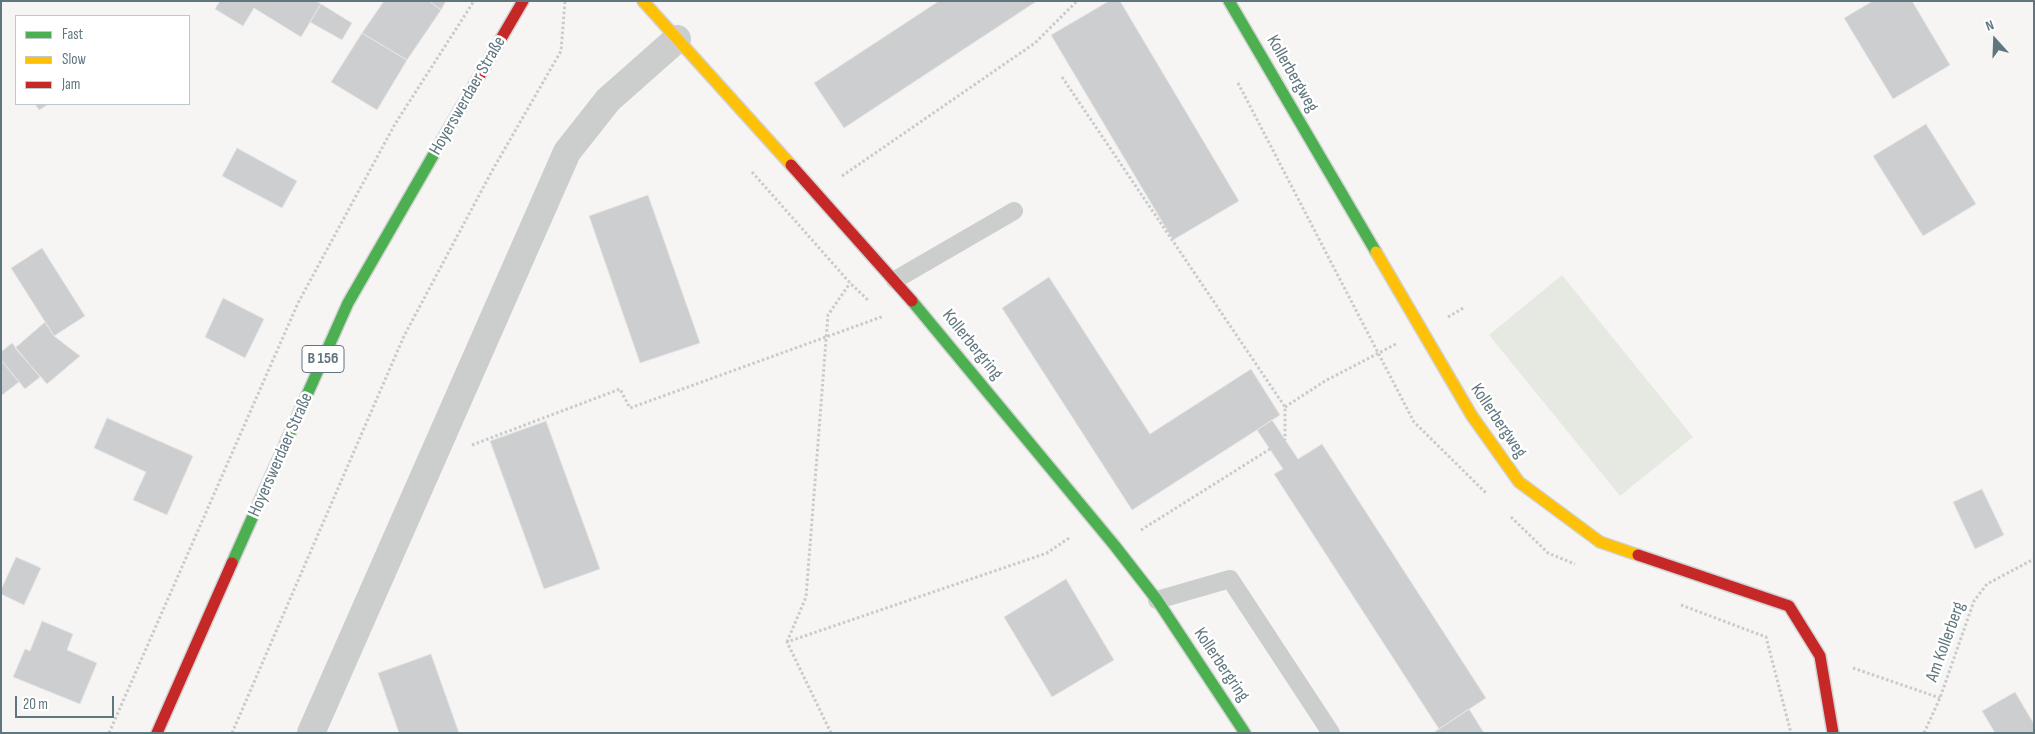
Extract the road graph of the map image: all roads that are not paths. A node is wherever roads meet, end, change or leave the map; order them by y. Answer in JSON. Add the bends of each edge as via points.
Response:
{"nodes":[{"id":1,"x":523,"y":1,"type":"edge"},
{"id":2,"x":643,"y":1,"type":"edge"},
{"id":3,"x":1229,"y":1,"type":"edge"},
{"id":4,"x":676,"y":39,"type":"junction"},
{"id":5,"x":1014,"y":211,"type":"dead end"},
{"id":6,"x":895,"y":280,"type":"junction"},
{"id":7,"x":1156,"y":600,"type":"junction"},
{"id":8,"x":157,"y":733,"type":"edge"},
{"id":9,"x":312,"y":733,"type":"edge"},
{"id":10,"x":1246,"y":733,"type":"edge"},
{"id":11,"x":1331,"y":733,"type":"edge"},
{"id":12,"x":1833,"y":733,"type":"edge"}],
"edges":[{"from":1,"to":8,"type":"street","name":"Hoyerswerdaer Straße","number":"B 156","via":[[348,303]]},
{"from":2,"to":4,"type":"street","name":"Kollerbergring"},
{"from":3,"to":12,"type":"street","name":"Kollerbergweg","via":[[1472,416],[1519,482],[1600,542],[1789,606],[1820,656]]},
{"from":4,"to":6,"type":"street","name":"Kollerbergring"},
{"from":4,"to":9,"type":"street","via":[[608,100],[567,152]]},
{"from":5,"to":6,"type":"lane"},
{"from":6,"to":7,"type":"street","name":"Kollerbergring"},
{"from":7,"to":10,"type":"street","name":"Kollerbergring"},
{"from":7,"to":11,"type":"lane","via":[[1230,579]]}]}
